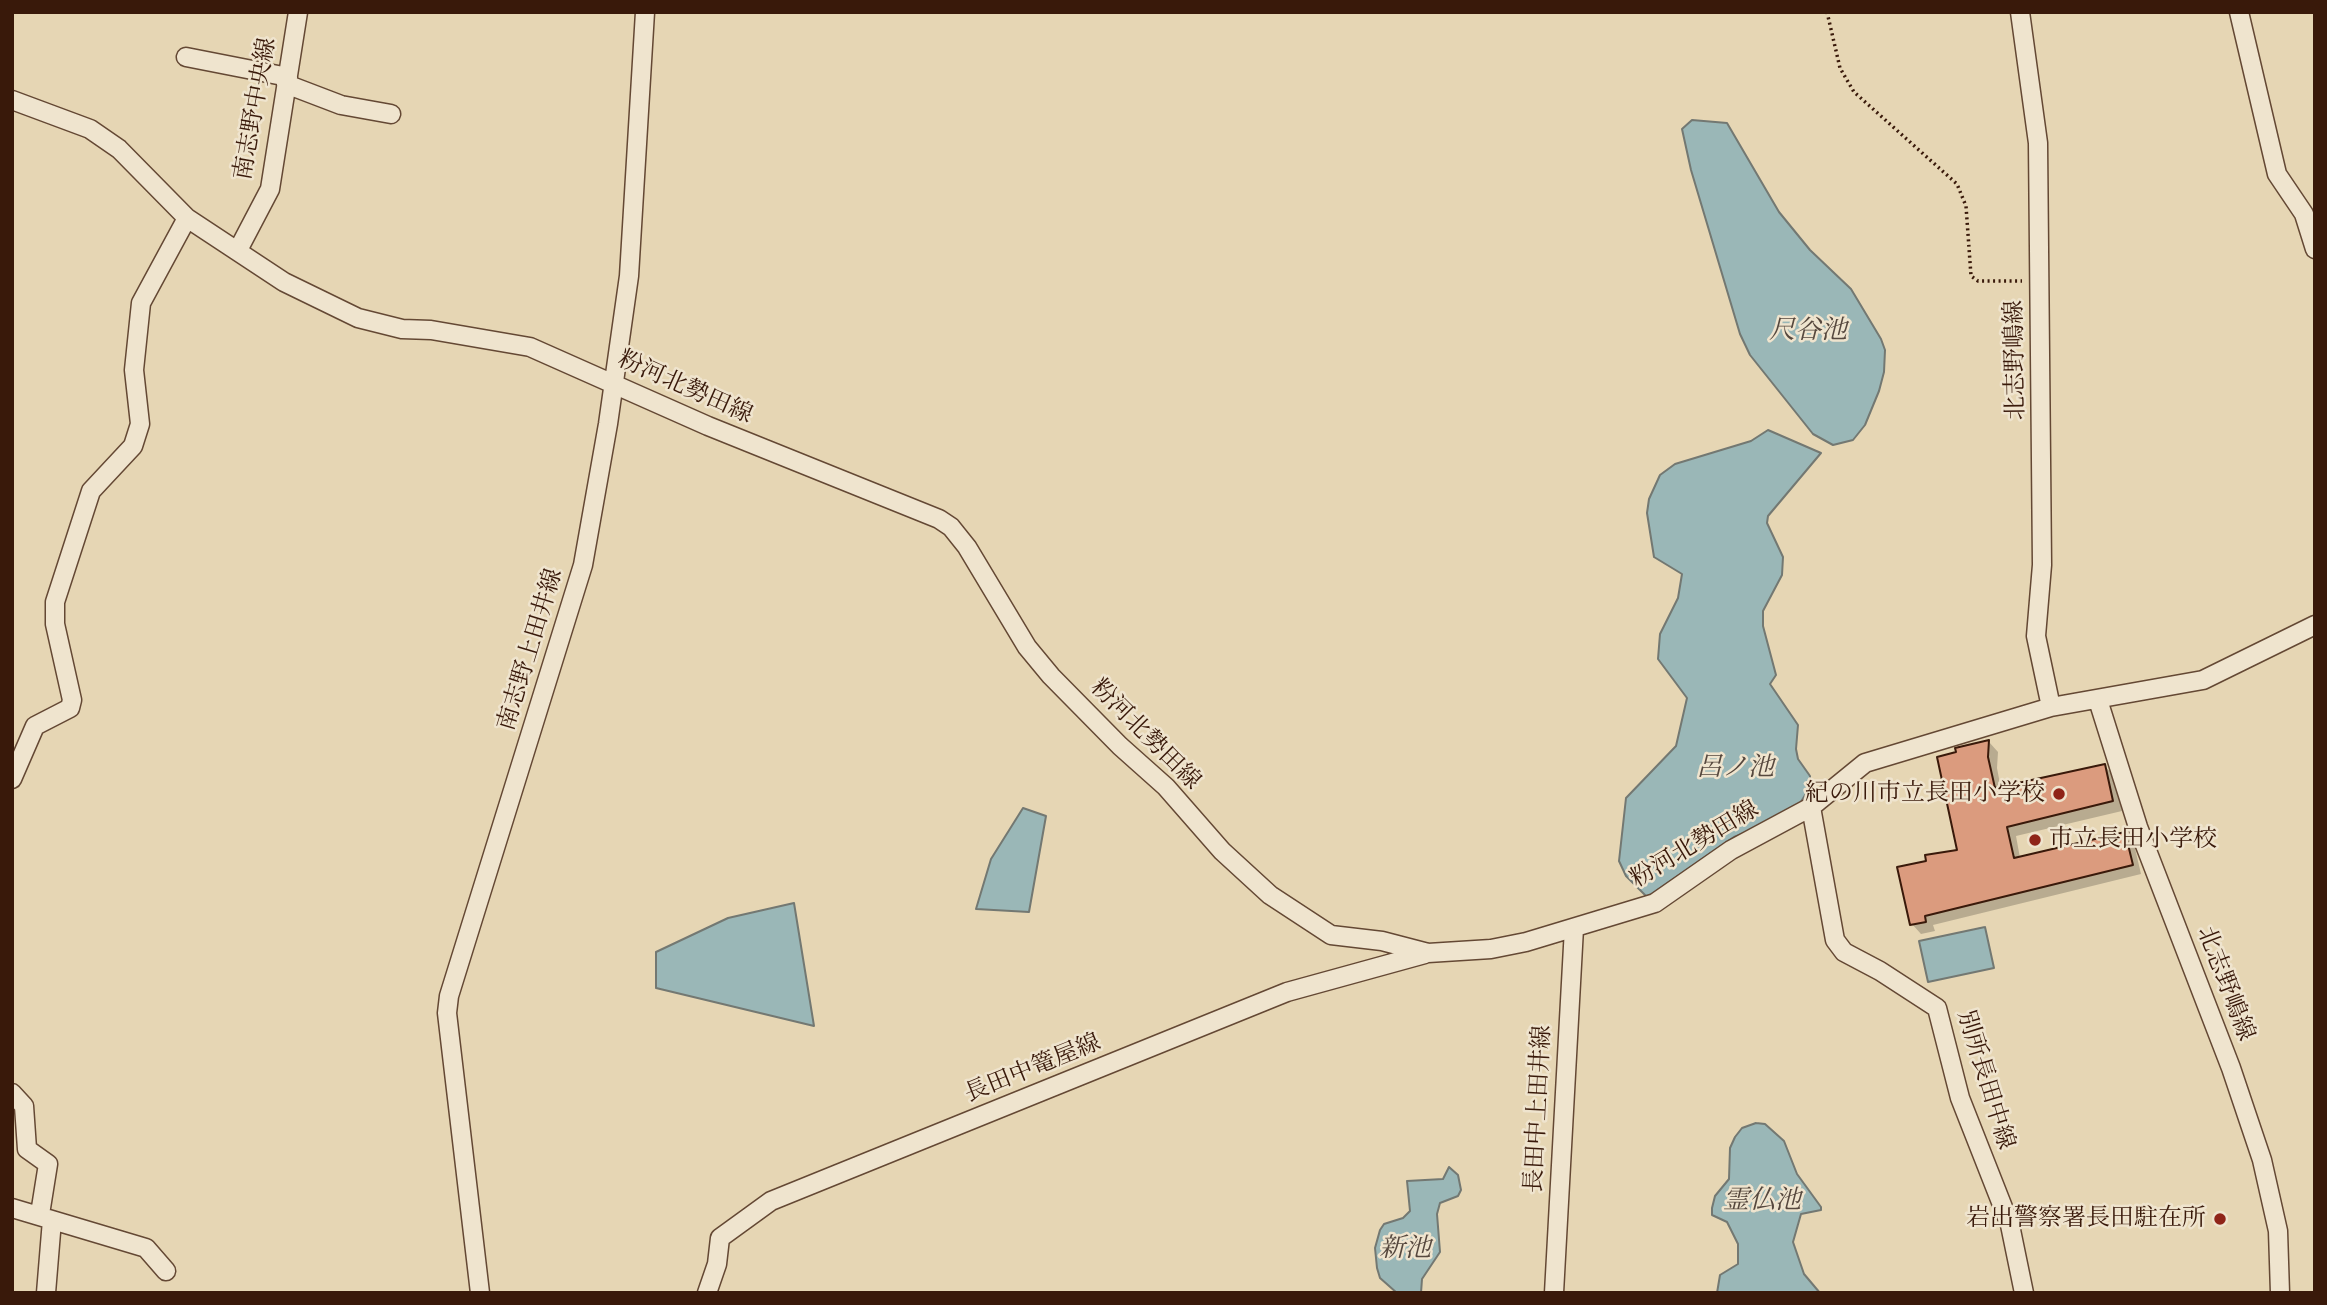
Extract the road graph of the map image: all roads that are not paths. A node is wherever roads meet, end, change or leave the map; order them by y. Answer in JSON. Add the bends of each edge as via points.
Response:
{"nodes":[{"id":1,"x":298,"y":12,"type":"edge"},
{"id":2,"x":645,"y":12,"type":"edge"},
{"id":3,"x":2020,"y":12,"type":"edge"},
{"id":4,"x":2239,"y":12,"type":"edge"},
{"id":5,"x":186,"y":57,"type":"dead end"},
{"id":6,"x":287,"y":81,"type":"junction"},
{"id":7,"x":12,"y":100,"type":"edge"},
{"id":8,"x":391,"y":114,"type":"dead end"},
{"id":9,"x":187,"y":218,"type":"junction"},
{"id":10,"x":2315,"y":249,"type":"edge"},
{"id":11,"x":238,"y":250,"type":"junction"},
{"id":12,"x":614,"y":383,"type":"junction"},
{"id":13,"x":2315,"y":625,"type":"edge"},
{"id":14,"x":2098,"y":700,"type":"junction"},
{"id":15,"x":2050,"y":706,"type":"junction"},
{"id":16,"x":12,"y":779,"type":"edge"},
{"id":17,"x":1811,"y":807,"type":"junction"},
{"id":18,"x":1574,"y":929,"type":"junction"},
{"id":19,"x":1428,"y":953,"type":"junction"},
{"id":20,"x":12,"y":1093,"type":"edge"},
{"id":21,"x":12,"y":1208,"type":"edge"},
{"id":22,"x":46,"y":1217,"type":"junction"},
{"id":23,"x":166,"y":1271,"type":"dead end"},
{"id":24,"x":47,"y":1293,"type":"edge"},
{"id":25,"x":480,"y":1293,"type":"edge"},
{"id":26,"x":707,"y":1293,"type":"edge"},
{"id":27,"x":1554,"y":1293,"type":"edge"},
{"id":28,"x":2024,"y":1293,"type":"edge"},
{"id":29,"x":2280,"y":1293,"type":"edge"}],
"edges":[{"from":1,"to":6,"type":"street","name":"南志野中央線"},
{"from":2,"to":12,"type":"street","name":"南志野上田井線","via":[[629,276]]},
{"from":3,"to":15,"type":"street","name":"北志野嶋線","via":[[2036,115],[2042,565],[2036,636]]},
{"from":4,"to":10,"type":"street","via":[[2277,174],[2304,214]]},
{"from":5,"to":6,"type":"street"},
{"from":6,"to":8,"type":"street","via":[[341,105]]},
{"from":6,"to":11,"type":"street","name":"南志野中央線","via":[[270,189]]},
{"from":7,"to":9,"type":"street","name":"粉河北勢田線","via":[[90,128],[119,149]]},
{"from":9,"to":11,"type":"street","name":"粉河北勢田線"},
{"from":9,"to":16,"type":"street","via":[[141,303],[134,370],[140,424],[133,446],[91,491],[55,602],[70,708],[35,726]]},
{"from":11,"to":12,"type":"street","name":"粉河北勢田線","via":[[284,282],[358,318],[402,329],[530,346]]},
{"from":12,"to":19,"type":"street","name":"粉河北勢田線","via":[[951,527],[1027,647],[1052,676],[1166,787],[1222,852],[1270,895],[1331,935]]},
{"from":12,"to":25,"type":"street","name":"南志野上田井線","via":[[583,565],[449,996],[447,1013]]},
{"from":13,"to":14,"type":"street","name":"粉河北勢田線","via":[[2203,680]]},
{"from":14,"to":15,"type":"street","name":"粉河北勢田線"},
{"from":14,"to":29,"type":"street","name":"北志野嶋線","via":[[2138,827],[2262,1160],[2278,1231]]},
{"from":15,"to":17,"type":"street","name":"粉河北勢田線","via":[[1865,763]]},
{"from":17,"to":18,"type":"street","name":"粉河北勢田線","via":[[1731,850],[1655,903]]},
{"from":17,"to":28,"type":"street","name":"別所長田中線","via":[[1835,940],[1844,952],[1937,1008],[1960,1098],[2010,1225]]},
{"from":18,"to":19,"type":"street","name":"粉河北勢田線","via":[[1492,949]]},
{"from":18,"to":27,"type":"street","name":"長田中上田井線"},
{"from":19,"to":26,"type":"street","name":"長田中篭屋線","via":[[1287,992],[771,1201],[720,1238]]},
{"from":20,"to":22,"type":"street","via":[[24,1106],[27,1149],[48,1164]]},
{"from":21,"to":22,"type":"street"},
{"from":22,"to":23,"type":"street","via":[[146,1248]]},
{"from":22,"to":24,"type":"street"}]}
